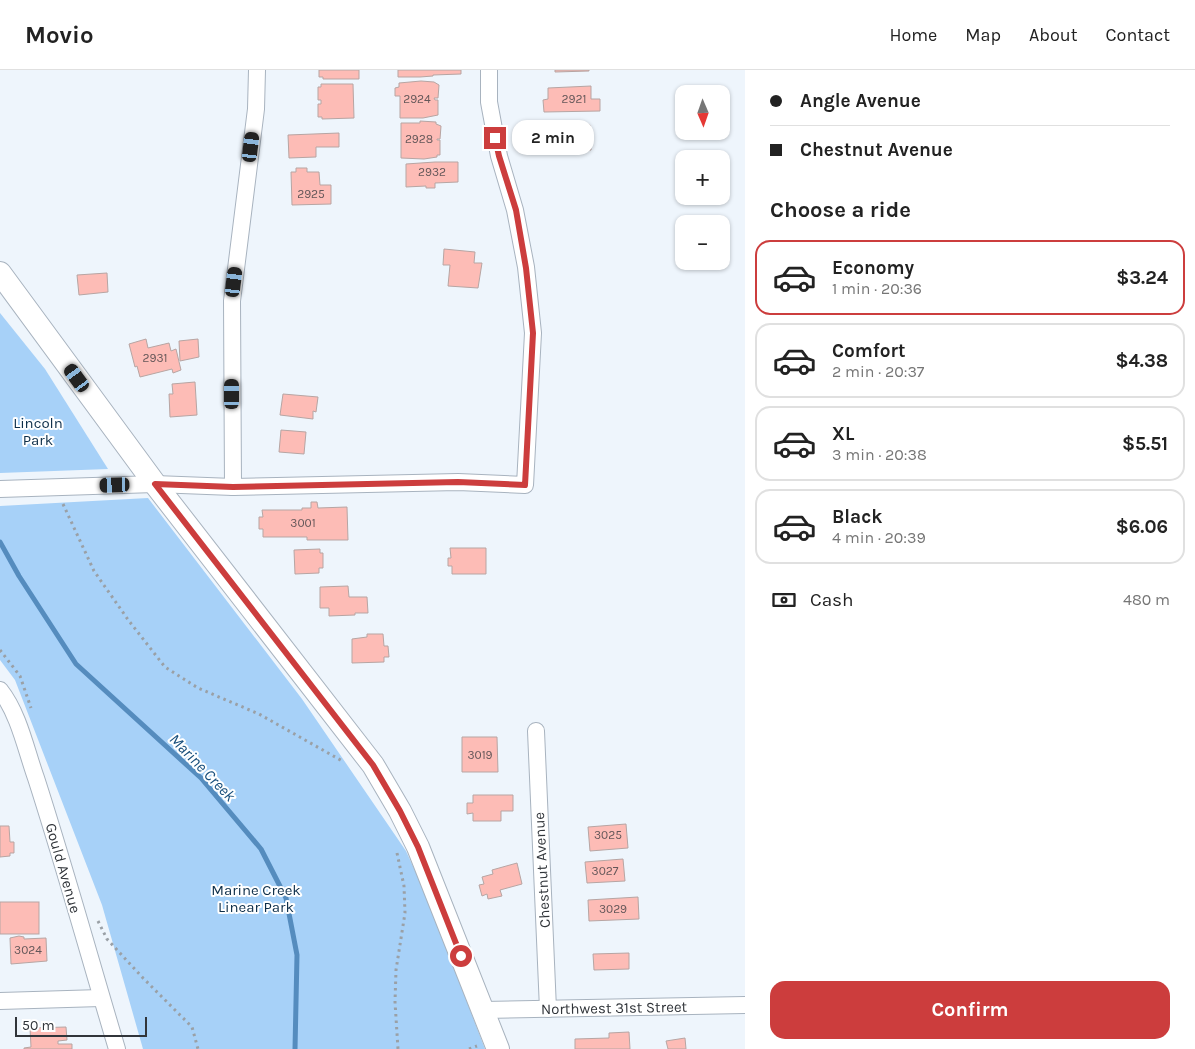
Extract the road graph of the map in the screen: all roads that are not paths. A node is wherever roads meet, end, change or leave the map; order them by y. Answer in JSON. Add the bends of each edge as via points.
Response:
{"nodes":[{"id":1,"x":257,"y":70,"type":"edge"},
{"id":2,"x":489,"y":70,"type":"edge"},
{"id":3,"x":0,"y":273,"type":"edge"},
{"id":4,"x":155,"y":484,"type":"junction"},
{"id":5,"x":233,"y":487,"type":"junction"},
{"id":6,"x":0,"y":489,"type":"edge"},
{"id":7,"x":0,"y":690,"type":"edge"},
{"id":8,"x":536,"y":731,"type":"dead end"},
{"id":9,"x":101,"y":998,"type":"junction"},
{"id":10,"x":0,"y":1001,"type":"edge"},
{"id":11,"x":745,"y":1005,"type":"edge"},
{"id":12,"x":548,"y":1009,"type":"junction"},
{"id":13,"x":483,"y":1010,"type":"junction"},
{"id":14,"x":116,"y":1049,"type":"edge"},
{"id":15,"x":498,"y":1049,"type":"edge"}],
"edges":[{"from":1,"to":5,"type":"street","via":[[256,109],[232,301]]},
{"from":2,"to":5,"type":"street","via":[[489,102],[499,156],[516,210],[533,333],[525,485],[458,482]]},
{"from":3,"to":4,"type":"main road"},
{"from":4,"to":5,"type":"street"},
{"from":4,"to":6,"type":"street"},
{"from":4,"to":13,"type":"main road","via":[[373,765],[418,847]]},
{"from":7,"to":9,"type":"street","name":"Gould Avenue","via":[[17,723],[46,810]]},
{"from":8,"to":12,"type":"street","name":"Chestnut Avenue"},
{"from":9,"to":10,"type":"street"},
{"from":9,"to":14,"type":"street","name":"Gould Avenue"},
{"from":11,"to":12,"type":"street","name":"Northwest 31st Street"},
{"from":12,"to":13,"type":"street","name":"Northwest 31st Street"},
{"from":13,"to":15,"type":"main road"}]}
